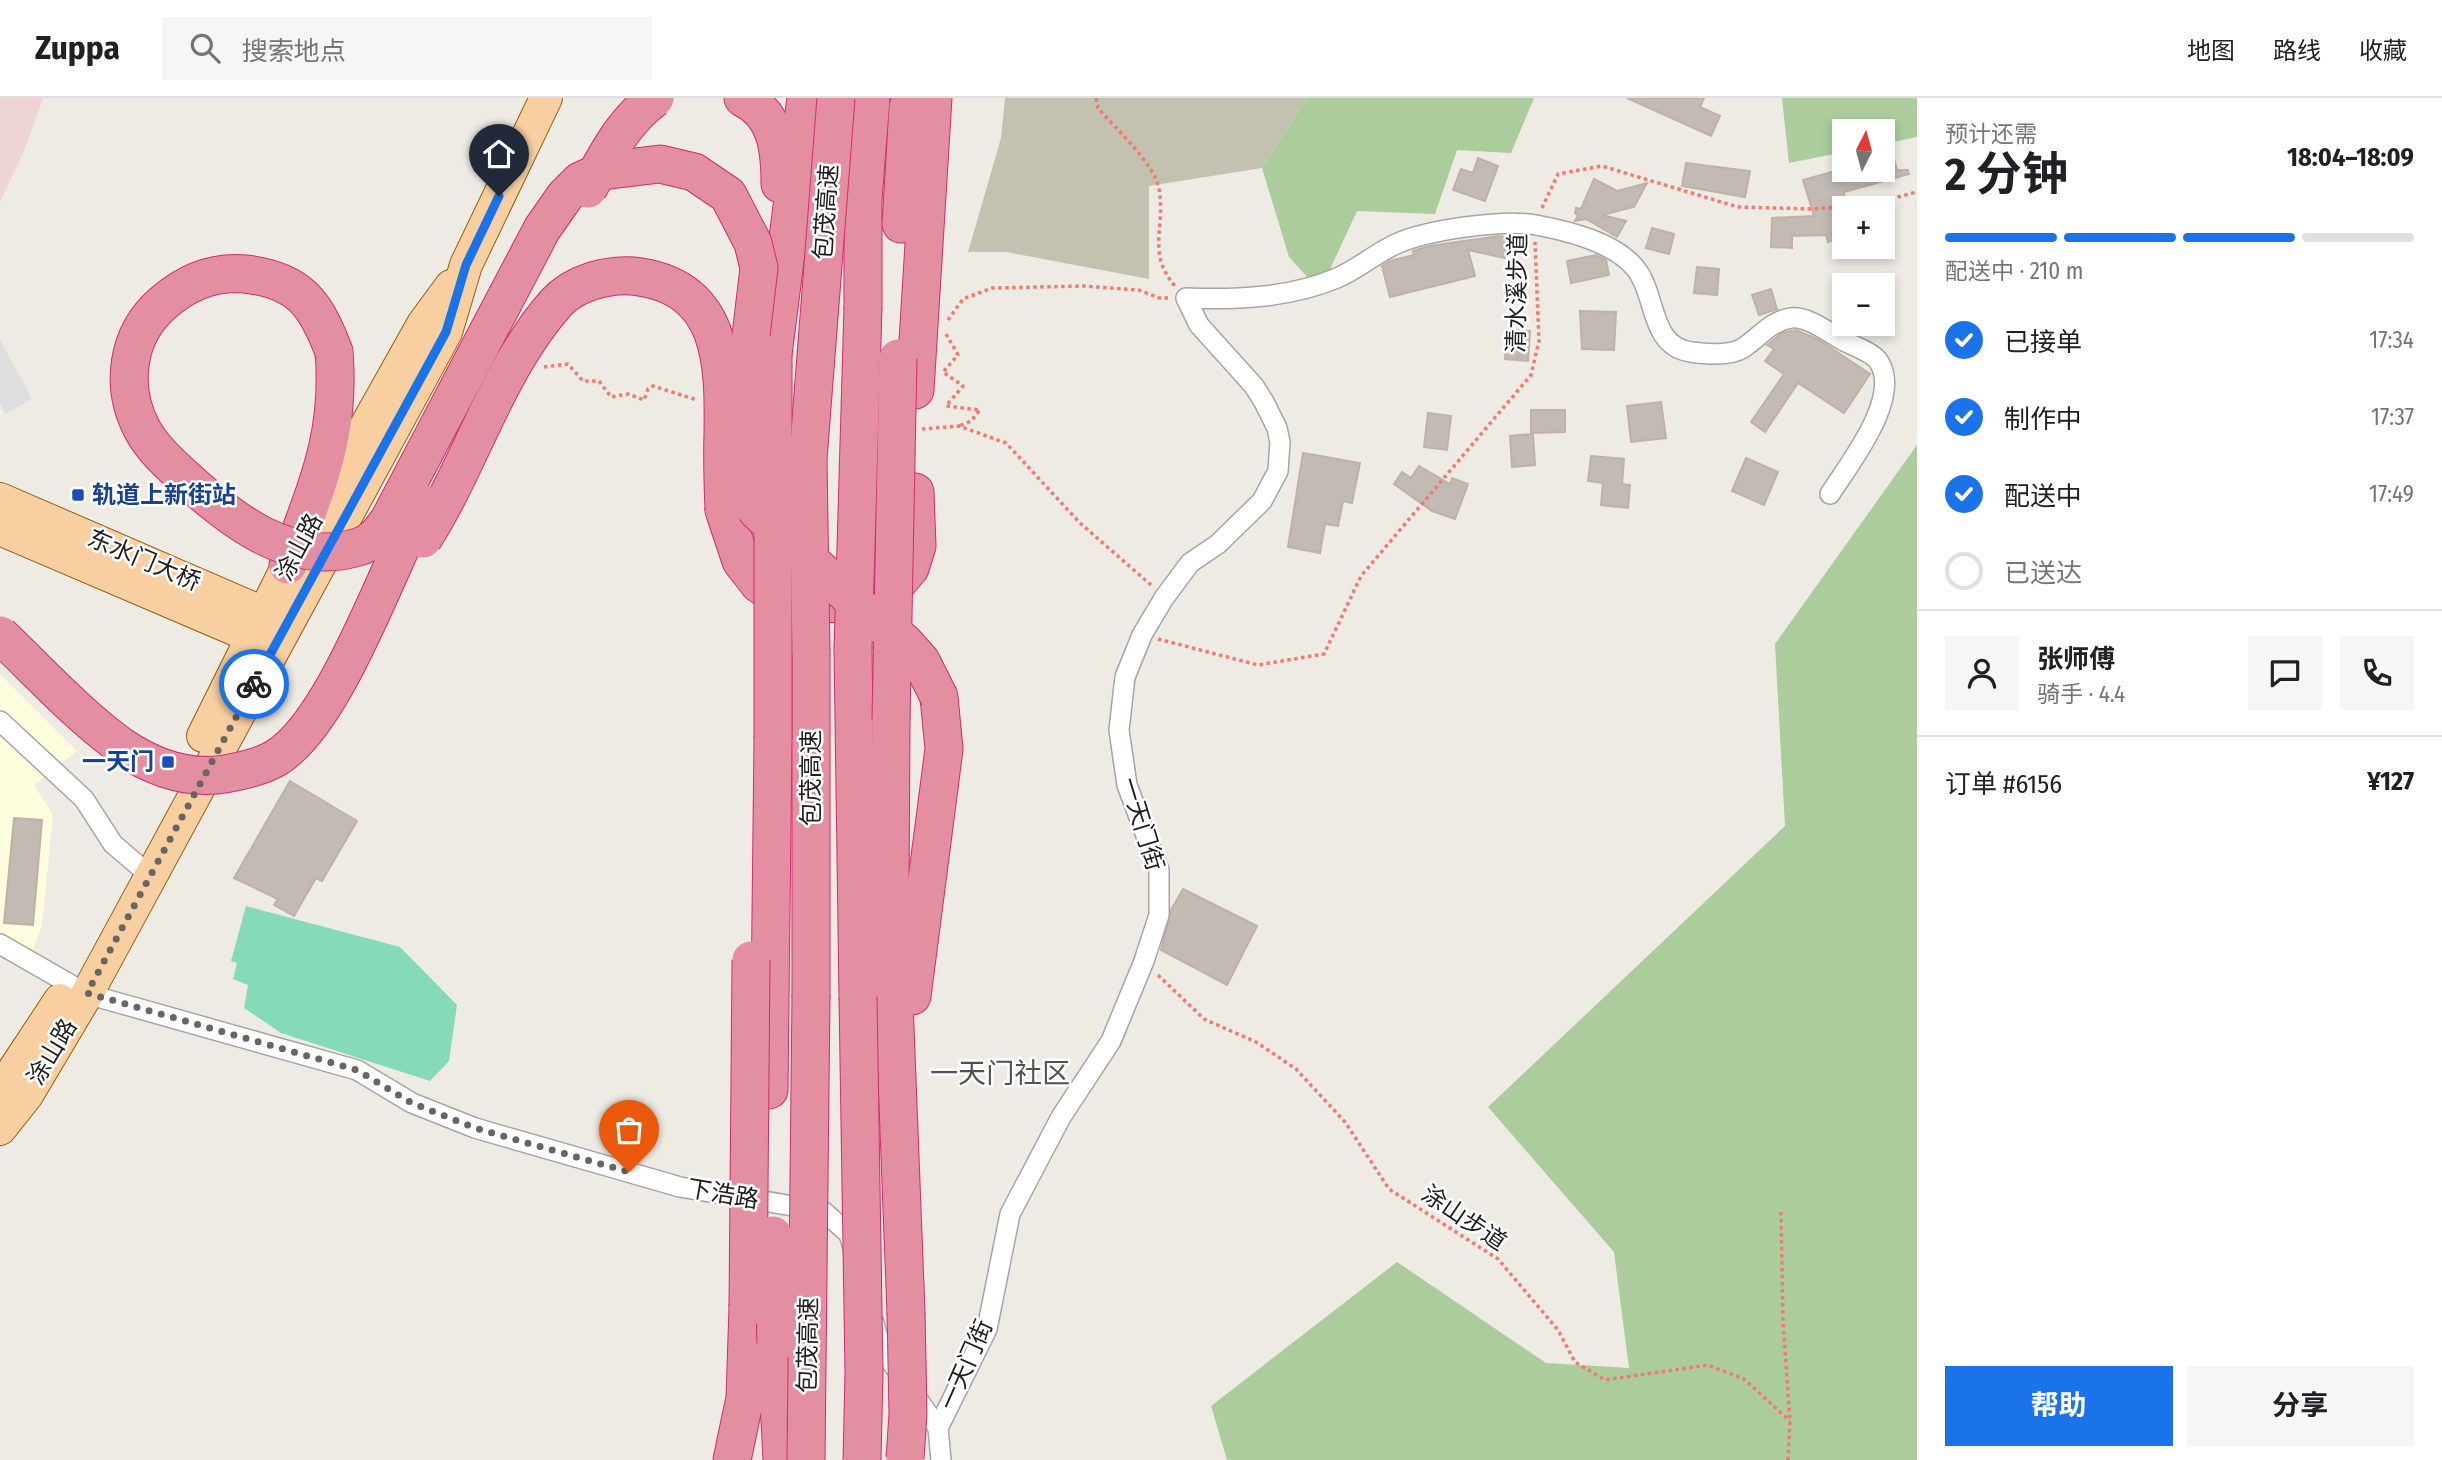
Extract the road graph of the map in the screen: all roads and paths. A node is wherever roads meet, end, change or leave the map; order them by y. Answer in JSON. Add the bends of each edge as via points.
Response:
{"nodes":[{"id":1,"x":546,"y":98,"type":"edge"},
{"id":2,"x":655,"y":98,"type":"edge"},
{"id":3,"x":743,"y":98,"type":"edge"},
{"id":4,"x":806,"y":98,"type":"edge"},
{"id":5,"x":836,"y":98,"type":"edge"},
{"id":6,"x":871,"y":98,"type":"edge"},
{"id":7,"x":909,"y":98,"type":"edge"},
{"id":8,"x":933,"y":98,"type":"edge"},
{"id":9,"x":1096,"y":98,"type":"edge"},
{"id":10,"x":1917,"y":192,"type":"edge"},
{"id":11,"x":1534,"y":224,"type":"junction"},
{"id":12,"x":466,"y":265,"type":"junction"},
{"id":13,"x":782,"y":280,"type":"junction"},
{"id":14,"x":1186,"y":298,"type":"junction"},
{"id":15,"x":547,"y":369,"type":"dead end"},
{"id":16,"x":644,"y":400,"type":"dead end"},
{"id":17,"x":1830,"y":495,"type":"dead end"},
{"id":18,"x":0,"y":499,"type":"edge"},
{"id":19,"x":0,"y":528,"type":"edge"},
{"id":20,"x":288,"y":565,"type":"junction"},
{"id":21,"x":1164,"y":597,"type":"junction"},
{"id":22,"x":269,"y":629,"type":"junction"},
{"id":23,"x":0,"y":635,"type":"edge"},
{"id":24,"x":1142,"y":635,"type":"junction"},
{"id":25,"x":358,"y":640,"type":"junction"},
{"id":26,"x":1,"y":724,"type":"edge"},
{"id":27,"x":140,"y":867,"type":"junction"},
{"id":28,"x":0,"y":944,"type":"edge"},
{"id":29,"x":760,"y":960,"type":"junction"},
{"id":30,"x":1144,"y":961,"type":"junction"},
{"id":31,"x":903,"y":986,"type":"junction"},
{"id":32,"x":79,"y":988,"type":"junction"},
{"id":33,"x":0,"y":1091,"type":"edge"},
{"id":34,"x":0,"y":1129,"type":"edge"},
{"id":35,"x":1781,"y":1212,"type":"dead end"},
{"id":36,"x":1790,"y":1421,"type":"junction"},
{"id":37,"x":937,"y":1428,"type":"junction"},
{"id":38,"x":732,"y":1460,"type":"edge"},
{"id":39,"x":782,"y":1460,"type":"edge"},
{"id":40,"x":807,"y":1460,"type":"edge"},
{"id":41,"x":862,"y":1460,"type":"edge"},
{"id":42,"x":905,"y":1460,"type":"edge"},
{"id":43,"x":941,"y":1460,"type":"edge"},
{"id":44,"x":1788,"y":1460,"type":"edge"}],
"edges":[{"from":1,"to":12,"type":"main road","name":"涂山路"},
{"from":2,"to":25,"type":"highway","bridge":true,"via":[[615,138],[418,511]]},
{"from":3,"to":13,"type":"highway","via":[[773,127],[779,154]]},
{"from":4,"to":13,"type":"highway"},
{"from":5,"to":40,"type":"highway","name":"包茂高速","bridge":true,"via":[[808,459],[811,995]]},
{"from":6,"to":41,"type":"highway","name":"包茂高速","bridge":true,"via":[[863,200],[853,649]]},
{"from":7,"to":31,"type":"highway","bridge":true,"via":[[891,720],[890,886]]},
{"from":8,"to":25,"type":"highway","bridge":true,"via":[[915,390],[917,545],[910,568],[899,581],[841,604],[775,595],[759,584],[741,561],[724,510],[724,386],[718,340],[704,314],[681,290],[650,278],[624,275],[598,278],[558,301],[523,346],[435,520]]},
{"from":9,"to":14,"type":"path","via":[[1098,108],[1149,167],[1159,188],[1158,256],[1163,271]]},
{"from":10,"to":11,"type":"path","name":"清水溪步道","via":[[1871,204],[1814,209],[1738,207],[1602,166],[1558,174]]},
{"from":11,"to":14,"type":"street","via":[[1432,233],[1398,243],[1338,278],[1278,293],[1232,300]]},
{"from":11,"to":17,"type":"street","via":[[1607,246],[1623,256],[1647,287],[1663,337],[1675,347],[1689,352],[1740,350],[1773,323],[1801,318],[1878,360],[1885,374],[1885,393],[1877,417]]},
{"from":11,"to":24,"type":"path","name":"清水溪步道","via":[[1539,341],[1531,375],[1361,576],[1324,654],[1258,665]]},
{"from":12,"to":20,"type":"main road","name":"涂山路","via":[[423,324]]},
{"from":12,"to":22,"type":"main road","name":"涂山路","via":[[446,332]]},
{"from":13,"to":29,"type":"highway","bridge":true,"via":[[773,354],[773,746],[759,845]]},
{"from":14,"to":21,"type":"street","name":"一天门街","via":[[1199,325],[1264,402],[1277,428],[1280,456],[1273,484],[1262,501],[1190,563]]},
{"from":14,"to":21,"type":"path","via":[[1073,286],[992,288],[963,299],[945,326],[958,355],[943,372],[963,386],[946,406],[980,410],[959,426],[1006,443],[1080,523]]},
{"from":15,"to":16,"type":"path","via":[[568,364],[583,381],[599,381],[611,397],[628,394]]},
{"from":18,"to":22,"type":"main road","name":"东水门大桥"},
{"from":19,"to":22,"type":"main road","name":"东水门大桥"},
{"from":20,"to":22,"type":"main road","name":"涂山路"},
{"from":20,"to":31,"type":"highway","bridge":true,"via":[[329,450],[336,409],[334,352],[320,316],[295,289],[267,276],[233,273],[200,279],[176,292],[141,329],[129,364],[130,397],[143,430],[164,458],[235,519],[265,538],[291,547],[323,552],[359,547],[376,537],[389,520],[542,229],[580,181],[602,171],[660,164],[694,172],[728,195],[753,243],[759,268],[743,443],[746,477],[757,511],[904,642],[921,661],[939,696],[944,749]]},
{"from":21,"to":24,"type":"street","name":"一天门街"},
{"from":22,"to":27,"type":"main road","name":"涂山路"},
{"from":22,"to":32,"type":"main road","name":"涂山路"},
{"from":23,"to":25,"type":"highway","bridge":true,"via":[[122,746],[166,770],[192,775],[238,772],[276,758],[307,727]]},
{"from":24,"to":30,"type":"street","name":"一天门街","via":[[1125,677],[1119,730],[1127,785],[1159,870],[1159,915]]},
{"from":26,"to":27,"type":"street","via":[[84,799],[113,844]]},
{"from":27,"to":32,"type":"main road","name":"涂山路"},
{"from":28,"to":32,"type":"street","name":"下浩路"},
{"from":29,"to":38,"type":"highway","bridge":true,"via":[[748,1352],[745,1398]]},
{"from":29,"to":39,"type":"highway","bridge":true},
{"from":30,"to":36,"type":"path","name":"涂山步道","via":[[1204,1019],[1256,1042],[1296,1069],[1345,1122],[1389,1189],[1498,1259],[1558,1330],[1576,1362],[1605,1380],[1708,1365],[1744,1379]]},
{"from":30,"to":37,"type":"street","name":"一天门街","via":[[1111,1041],[1061,1117],[1010,1214],[987,1329]]},
{"from":31,"to":42,"type":"highway","bridge":true,"via":[[912,1176],[905,1256]]},
{"from":32,"to":33,"type":"main road","name":"涂山路"},
{"from":32,"to":34,"type":"main road","name":"涂山路","via":[[27,1095]]},
{"from":32,"to":37,"type":"street","name":"下浩路","via":[[357,1070],[412,1103],[475,1128],[680,1186],[823,1211],[849,1234],[880,1346]]},
{"from":35,"to":36,"type":"path"},
{"from":36,"to":44,"type":"path"},
{"from":37,"to":43,"type":"street"}]}
